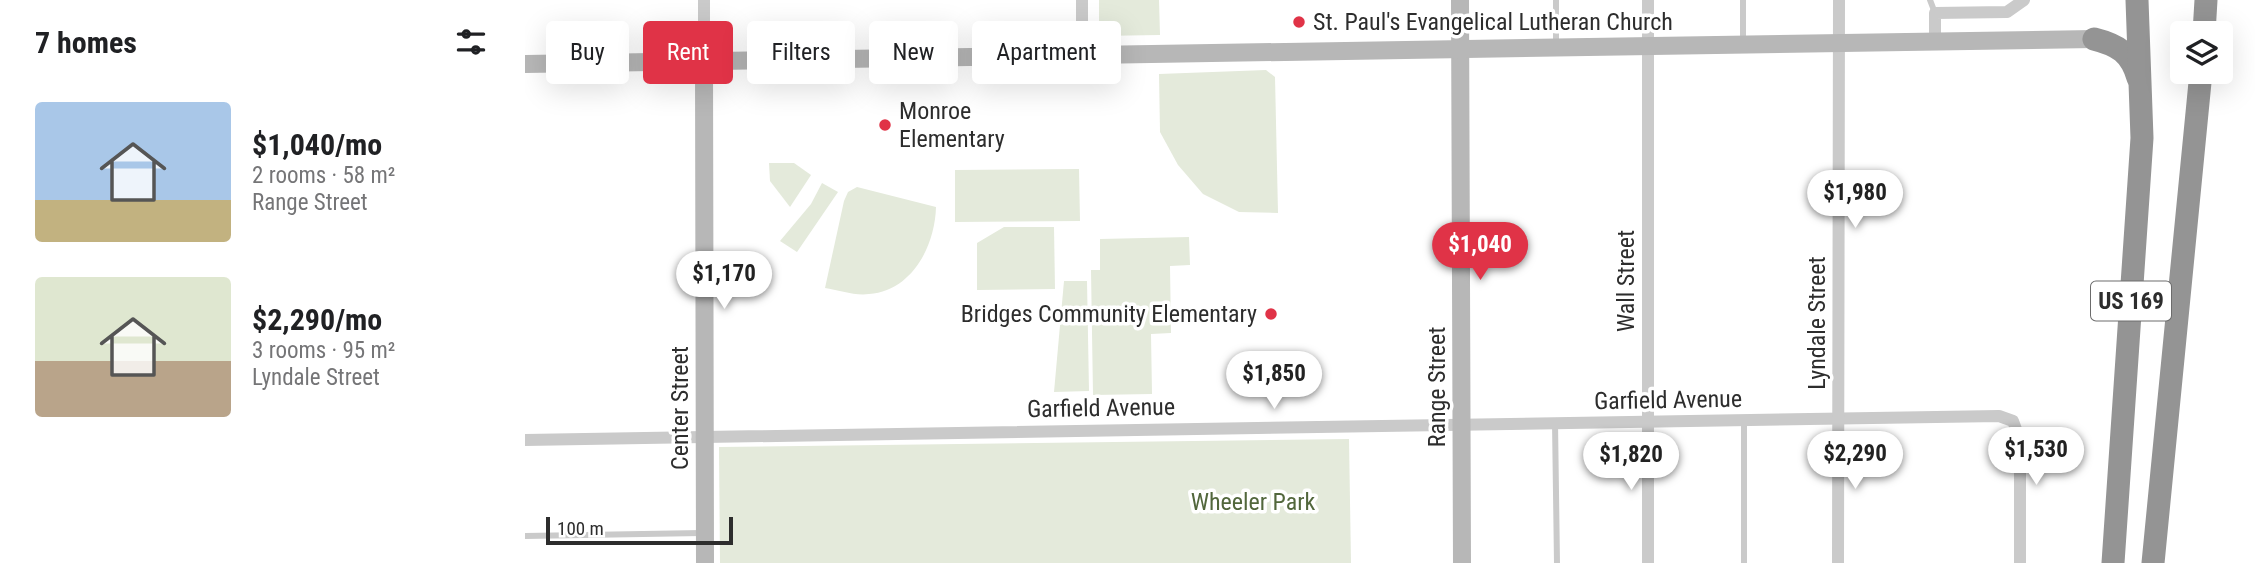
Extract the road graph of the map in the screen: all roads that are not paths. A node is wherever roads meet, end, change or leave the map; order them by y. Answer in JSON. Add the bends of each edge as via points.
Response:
{"nodes":[{"id":1,"x":704,"y":0,"type":"edge"},
{"id":2,"x":1082,"y":0,"type":"edge"},
{"id":3,"x":1460,"y":0,"type":"edge"},
{"id":4,"x":1556,"y":0,"type":"edge"},
{"id":5,"x":1648,"y":0,"type":"edge"},
{"id":6,"x":1743,"y":0,"type":"edge"},
{"id":7,"x":1839,"y":0,"type":"edge"},
{"id":8,"x":1930,"y":0,"type":"edge"},
{"id":9,"x":2024,"y":0,"type":"edge"},
{"id":10,"x":2127,"y":0,"type":"edge"},
{"id":11,"x":2137,"y":0,"type":"edge"},
{"id":12,"x":2206,"y":0,"type":"edge"},
{"id":13,"x":1935,"y":13,"type":"junction"},
{"id":14,"x":704,"y":21,"type":"edge"},
{"id":15,"x":1082,"y":21,"type":"edge"},
{"id":16,"x":2205,"y":21,"type":"edge"},
{"id":17,"x":2094,"y":39,"type":"junction"},
{"id":18,"x":1935,"y":41,"type":"junction"},
{"id":19,"x":1839,"y":42,"type":"junction"},
{"id":20,"x":1743,"y":44,"type":"junction"},
{"id":21,"x":1648,"y":45,"type":"junction"},
{"id":22,"x":1556,"y":47,"type":"junction"},
{"id":23,"x":1460,"y":48,"type":"junction"},
{"id":24,"x":1121,"y":54,"type":"edge"},
{"id":25,"x":972,"y":56,"type":"edge"},
{"id":26,"x":733,"y":60,"type":"edge"},
{"id":27,"x":643,"y":61,"type":"edge"},
{"id":28,"x":525,"y":64,"type":"edge"},
{"id":29,"x":704,"y":84,"type":"edge"},
{"id":30,"x":2200,"y":84,"type":"edge"},
{"id":31,"x":2142,"y":94,"type":"junction"},
{"id":32,"x":1837,"y":418,"type":"junction"},
{"id":33,"x":1744,"y":419,"type":"junction"},
{"id":34,"x":1647,"y":421,"type":"junction"},
{"id":35,"x":1555,"y":422,"type":"junction"},
{"id":36,"x":1462,"y":425,"type":"junction"},
{"id":37,"x":705,"y":436,"type":"junction"},
{"id":38,"x":525,"y":440,"type":"edge"},
{"id":39,"x":2120,"y":457,"type":"junction"},
{"id":40,"x":705,"y":533,"type":"junction"},
{"id":41,"x":525,"y":536,"type":"edge"},
{"id":42,"x":705,"y":563,"type":"edge"},
{"id":43,"x":1462,"y":563,"type":"edge"},
{"id":44,"x":1557,"y":563,"type":"edge"},
{"id":45,"x":1648,"y":563,"type":"edge"},
{"id":46,"x":1744,"y":563,"type":"edge"},
{"id":47,"x":1839,"y":563,"type":"edge"},
{"id":48,"x":2020,"y":563,"type":"edge"},
{"id":49,"x":2102,"y":563,"type":"edge"},
{"id":50,"x":2113,"y":563,"type":"edge"},
{"id":51,"x":2154,"y":563,"type":"edge"}],
"edges":[{"from":1,"to":14,"type":"street","name":"Center Street"},
{"from":2,"to":15,"type":"street"},
{"from":3,"to":23,"type":"street","name":"Range Street"},
{"from":4,"to":22,"type":"lane"},
{"from":5,"to":21,"type":"street","name":"Wall Street"},
{"from":6,"to":20,"type":"lane"},
{"from":7,"to":19,"type":"street","name":"Lyndale Street"},
{"from":8,"to":13,"type":"lane"},
{"from":9,"to":13,"type":"street","via":[[2007,12]]},
{"from":10,"to":17,"type":"highway","via":[[2122,24],[2108,36]]},
{"from":11,"to":31,"type":"highway","number":"US 169"},
{"from":12,"to":16,"type":"highway"},
{"from":13,"to":18,"type":"street"},
{"from":17,"to":18,"type":"street"},
{"from":17,"to":31,"type":"highway","via":[[2127,53]]},
{"from":18,"to":19,"type":"street"},
{"from":19,"to":20,"type":"street"},
{"from":19,"to":32,"type":"street","name":"Lyndale Street"},
{"from":20,"to":21,"type":"street"},
{"from":21,"to":22,"type":"street"},
{"from":21,"to":34,"type":"street","name":"Wall Street"},
{"from":22,"to":23,"type":"street"},
{"from":23,"to":24,"type":"street"},
{"from":23,"to":36,"type":"street","name":"Range Street"},
{"from":25,"to":26,"type":"street"},
{"from":27,"to":28,"type":"street"},
{"from":29,"to":37,"type":"street","name":"Center Street"},
{"from":30,"to":51,"type":"highway","number":"US 169"},
{"from":31,"to":39,"type":"highway","number":"US 169"},
{"from":32,"to":33,"type":"street","name":"Garfield Avenue"},
{"from":32,"to":47,"type":"street","name":"Lyndale Street"},
{"from":32,"to":48,"type":"street","name":"Garfield Avenue","via":[[1999,416],[2013,421],[2020,440]]},
{"from":33,"to":34,"type":"street","name":"Garfield Avenue"},
{"from":33,"to":46,"type":"lane"},
{"from":34,"to":35,"type":"street","name":"Garfield Avenue"},
{"from":34,"to":45,"type":"street","name":"Wall Street"},
{"from":35,"to":36,"type":"street","name":"Garfield Avenue"},
{"from":35,"to":44,"type":"lane"},
{"from":36,"to":37,"type":"street","name":"Garfield Avenue"},
{"from":36,"to":43,"type":"street","name":"Range Street"},
{"from":37,"to":38,"type":"street","name":"Garfield Avenue"},
{"from":37,"to":40,"type":"street","name":"Center Street"},
{"from":39,"to":49,"type":"highway"},
{"from":39,"to":50,"type":"highway","number":"US 169"},
{"from":40,"to":41,"type":"lane"},
{"from":40,"to":42,"type":"street","name":"Center Street"}]}
